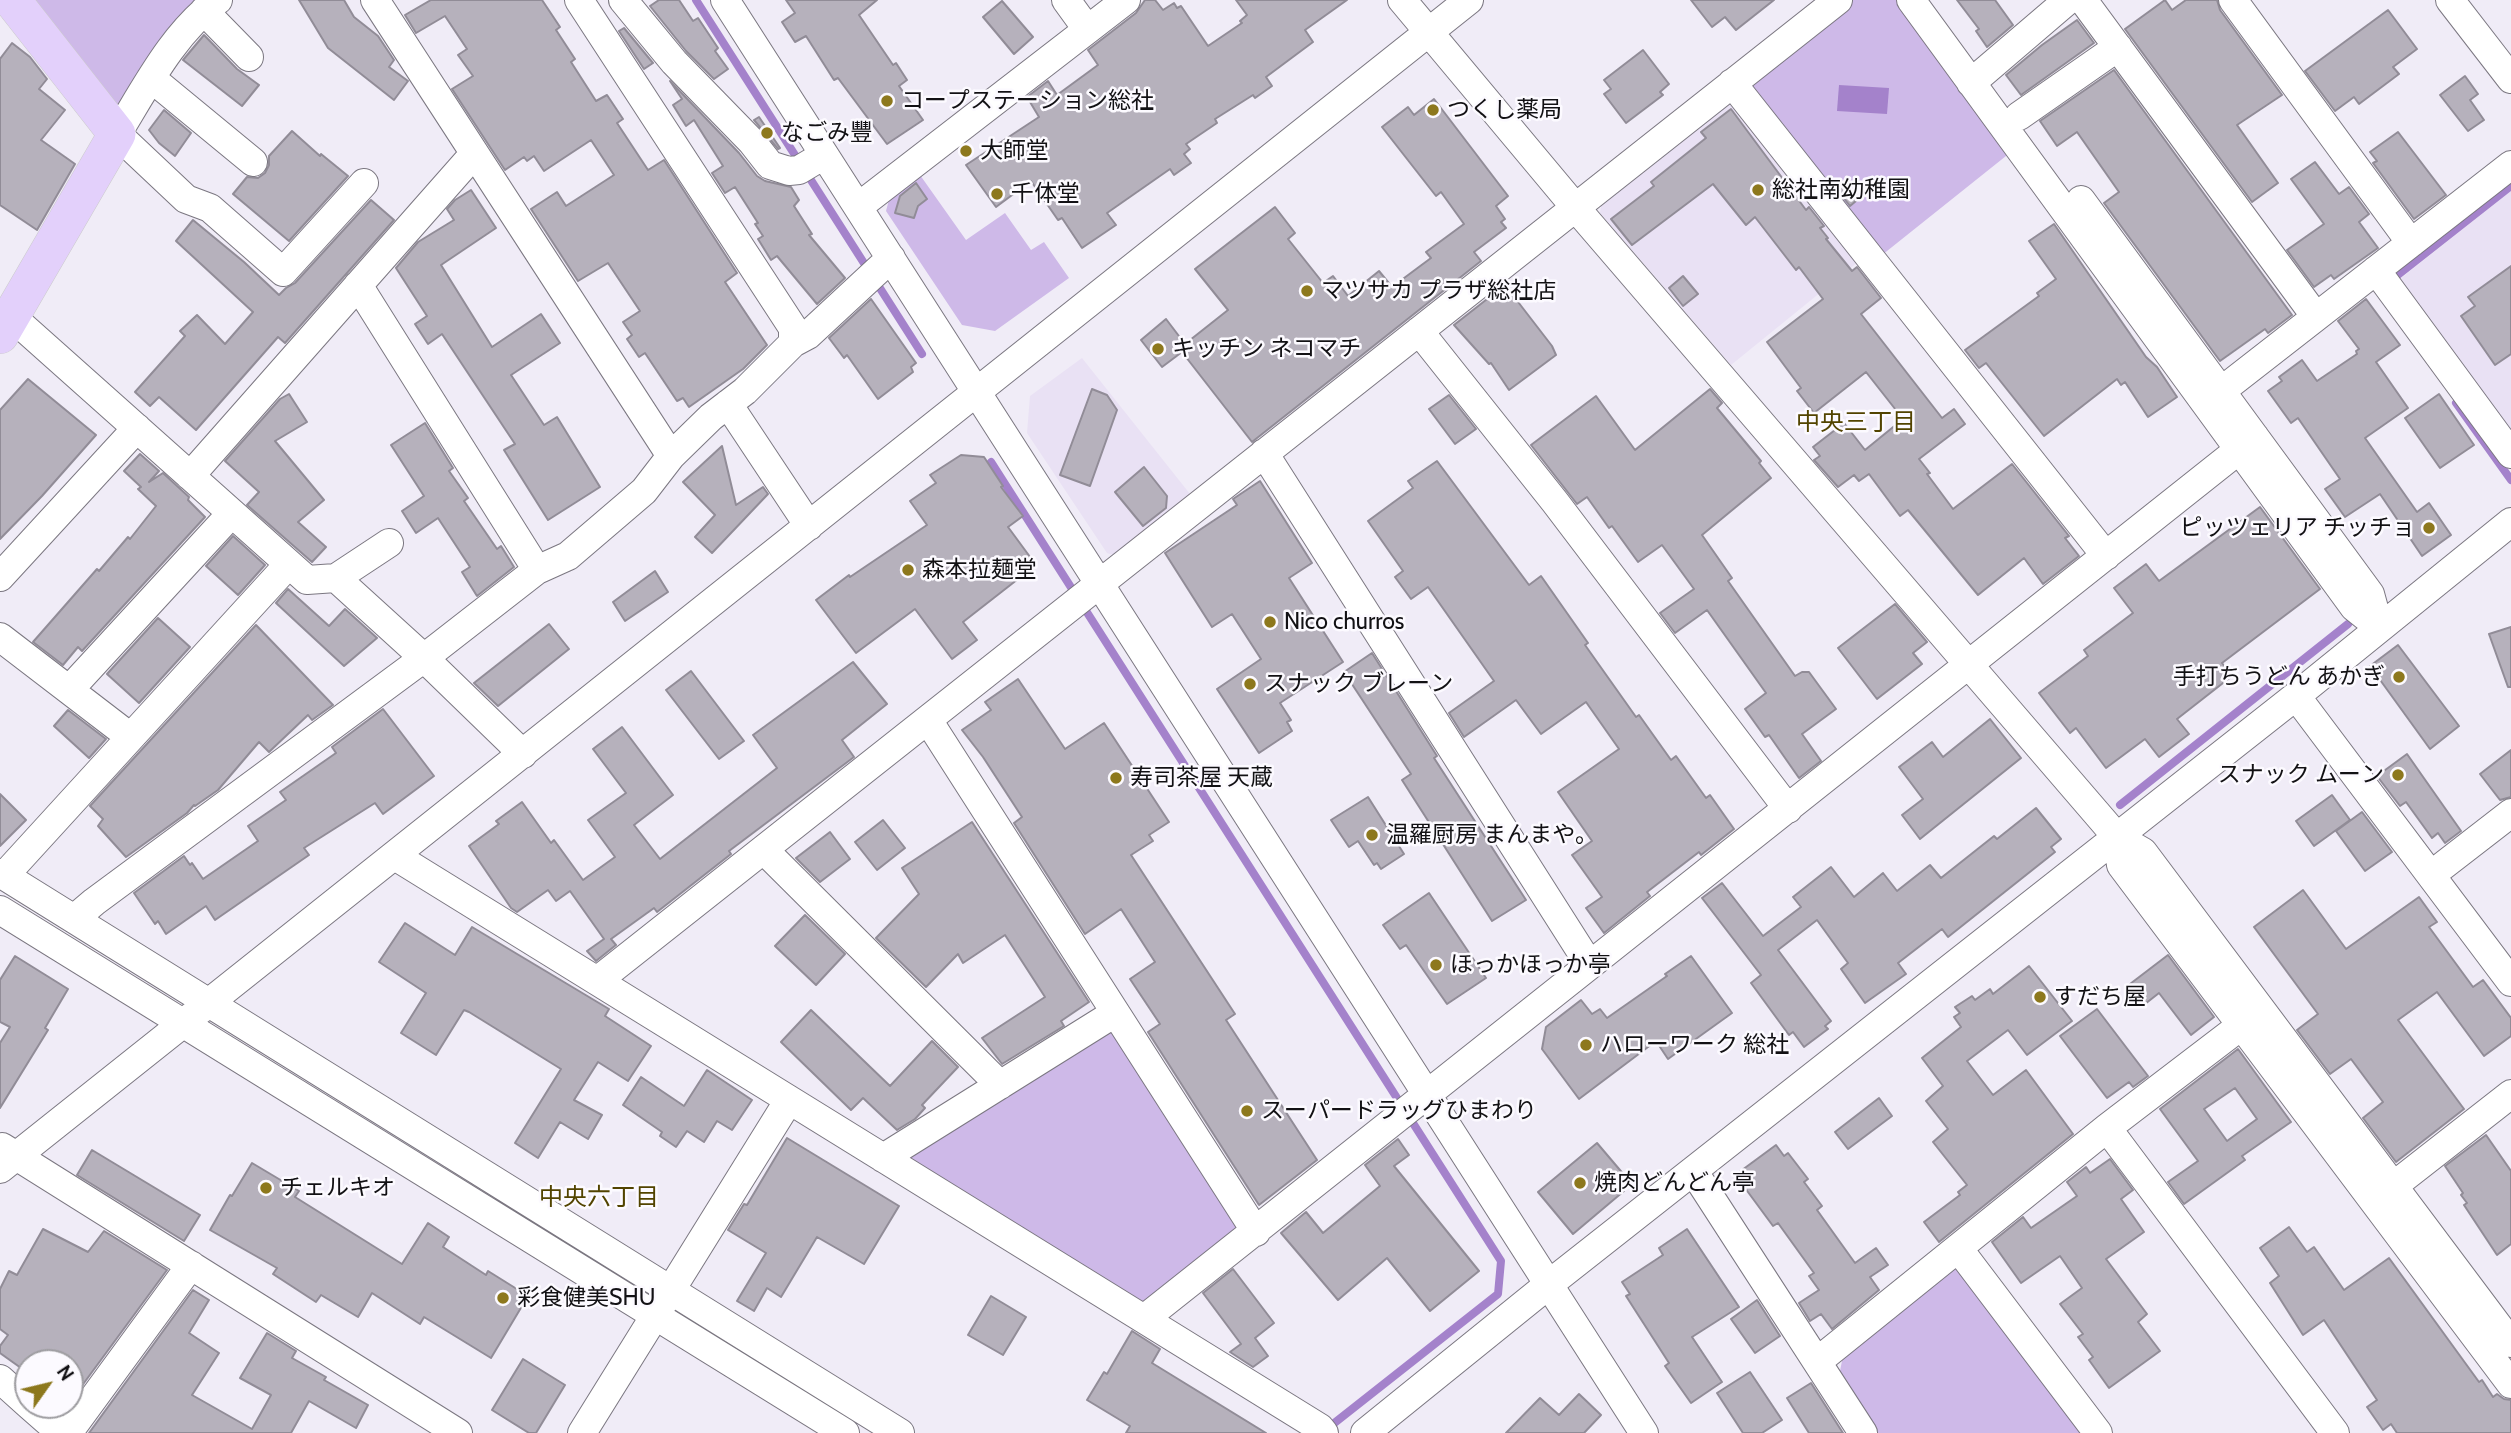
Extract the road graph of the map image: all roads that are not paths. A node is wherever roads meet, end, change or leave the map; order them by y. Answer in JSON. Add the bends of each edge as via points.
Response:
{"nodes":[{"id":1,"x":12,"y":0,"type":"edge"},
{"id":2,"x":375,"y":0,"type":"edge"},
{"id":3,"x":579,"y":0,"type":"edge"},
{"id":4,"x":623,"y":0,"type":"edge"},
{"id":5,"x":725,"y":0,"type":"edge"},
{"id":6,"x":1066,"y":0,"type":"edge"},
{"id":7,"x":1126,"y":0,"type":"edge"},
{"id":8,"x":1402,"y":0,"type":"edge"},
{"id":9,"x":1469,"y":0,"type":"edge"},
{"id":10,"x":1838,"y":0,"type":"edge"},
{"id":11,"x":1910,"y":0,"type":"edge"},
{"id":12,"x":1934,"y":0,"type":"edge"},
{"id":13,"x":2068,"y":0,"type":"edge"},
{"id":14,"x":2083,"y":0,"type":"edge"},
{"id":15,"x":2233,"y":0,"type":"edge"},
{"id":16,"x":2450,"y":0,"type":"edge"},
{"id":17,"x":211,"y":5,"type":"edge"},
{"id":18,"x":1087,"y":29,"type":"junction"},
{"id":19,"x":1428,"y":33,"type":"junction"},
{"id":20,"x":2118,"y":47,"type":"junction"},
{"id":21,"x":249,"y":57,"type":"dead end"},
{"id":22,"x":1979,"y":77,"type":"junction"},
{"id":23,"x":151,"y":78,"type":"junction"},
{"id":24,"x":2511,"y":79,"type":"edge"},
{"id":25,"x":1732,"y":83,"type":"junction"},
{"id":26,"x":2019,"y":116,"type":"junction"},
{"id":27,"x":117,"y":134,"type":"junction"},
{"id":28,"x":474,"y":154,"type":"junction"},
{"id":29,"x":253,"y":162,"type":"dead end"},
{"id":30,"x":810,"y":163,"type":"junction"},
{"id":31,"x":2511,"y":164,"type":"edge"},
{"id":32,"x":363,"y":183,"type":"dead end"},
{"id":33,"x":858,"y":207,"type":"junction"},
{"id":34,"x":1575,"y":207,"type":"junction"},
{"id":35,"x":2412,"y":243,"type":"junction"},
{"id":36,"x":878,"y":270,"type":"junction"},
{"id":37,"x":2383,"y":280,"type":"junction"},
{"id":38,"x":358,"y":285,"type":"junction"},
{"id":39,"x":2316,"y":317,"type":"junction"},
{"id":40,"x":6,"y":326,"type":"edge"},
{"id":41,"x":1419,"y":331,"type":"junction"},
{"id":42,"x":793,"y":344,"type":"junction"},
{"id":43,"x":976,"y":393,"type":"junction"},
{"id":44,"x":2213,"y":397,"type":"junction"},
{"id":45,"x":728,"y":404,"type":"junction"},
{"id":46,"x":137,"y":428,"type":"junction"},
{"id":47,"x":2247,"y":443,"type":"junction"},
{"id":48,"x":1264,"y":453,"type":"junction"},
{"id":49,"x":2511,"y":454,"type":"edge"},
{"id":50,"x":671,"y":456,"type":"junction"},
{"id":51,"x":190,"y":476,"type":"junction"},
{"id":52,"x":231,"y":514,"type":"junction"},
{"id":53,"x":2511,"y":522,"type":"edge"},
{"id":54,"x":809,"y":526,"type":"junction"},
{"id":55,"x":389,"y":543,"type":"dead end"},
{"id":56,"x":2106,"y":556,"type":"junction"},
{"id":57,"x":288,"y":565,"type":"junction"},
{"id":58,"x":537,"y":570,"type":"junction"},
{"id":59,"x":0,"y":578,"type":"edge"},
{"id":60,"x":336,"y":578,"type":"junction"},
{"id":61,"x":1085,"y":595,"type":"junction"},
{"id":62,"x":2379,"y":627,"type":"junction"},
{"id":63,"x":0,"y":637,"type":"edge"},
{"id":64,"x":424,"y":658,"type":"junction"},
{"id":65,"x":1970,"y":665,"type":"junction"},
{"id":66,"x":69,"y":690,"type":"junction"},
{"id":67,"x":2296,"y":696,"type":"junction"},
{"id":68,"x":928,"y":720,"type":"junction"},
{"id":69,"x":130,"y":736,"type":"junction"},
{"id":70,"x":523,"y":754,"type":"junction"},
{"id":71,"x":1788,"y":809,"type":"junction"},
{"id":72,"x":2511,"y":813,"type":"edge"},
{"id":73,"x":2117,"y":837,"type":"junction"},
{"id":74,"x":764,"y":850,"type":"junction"},
{"id":75,"x":394,"y":856,"type":"junction"},
{"id":76,"x":2,"y":875,"type":"edge"},
{"id":77,"x":2431,"y":875,"type":"junction"},
{"id":78,"x":0,"y":910,"type":"edge"},
{"id":79,"x":74,"y":919,"type":"junction"},
{"id":80,"x":1589,"y":964,"type":"junction"},
{"id":81,"x":597,"y":981,"type":"junction"},
{"id":82,"x":2511,"y":982,"type":"edge"},
{"id":83,"x":210,"y":1002,"type":"junction"},
{"id":84,"x":1115,"y":1013,"type":"junction"},
{"id":85,"x":2252,"y":1017,"type":"junction"},
{"id":86,"x":182,"y":1024,"type":"junction"},
{"id":87,"x":1000,"y":1085,"type":"junction"},
{"id":88,"x":2511,"y":1094,"type":"edge"},
{"id":89,"x":789,"y":1100,"type":"junction"},
{"id":90,"x":1413,"y":1105,"type":"junction"},
{"id":91,"x":2107,"y":1128,"type":"junction"},
{"id":92,"x":5,"y":1157,"type":"edge"},
{"id":93,"x":883,"y":1158,"type":"junction"},
{"id":94,"x":1694,"y":1172,"type":"junction"},
{"id":95,"x":2385,"y":1193,"type":"junction"},
{"id":96,"x":1256,"y":1232,"type":"junction"},
{"id":97,"x":1958,"y":1248,"type":"junction"},
{"id":98,"x":191,"y":1265,"type":"junction"},
{"id":99,"x":1548,"y":1285,"type":"junction"},
{"id":100,"x":671,"y":1290,"type":"junction"},
{"id":101,"x":655,"y":1315,"type":"junction"},
{"id":102,"x":1144,"y":1319,"type":"junction"},
{"id":103,"x":2511,"y":1343,"type":"edge"},
{"id":104,"x":1818,"y":1362,"type":"junction"},
{"id":105,"x":0,"y":1379,"type":"edge"},
{"id":106,"x":2511,"y":1384,"type":"edge"},
{"id":107,"x":14,"y":1392,"type":"edge"},
{"id":108,"x":45,"y":1419,"type":"edge"},
{"id":109,"x":1322,"y":1431,"type":"edge"},
{"id":110,"x":61,"y":1433,"type":"edge"},
{"id":111,"x":68,"y":1433,"type":"edge"},
{"id":112,"x":458,"y":1433,"type":"edge"},
{"id":113,"x":582,"y":1433,"type":"edge"},
{"id":114,"x":845,"y":1433,"type":"edge"},
{"id":115,"x":900,"y":1433,"type":"edge"},
{"id":116,"x":1365,"y":1433,"type":"edge"},
{"id":117,"x":1644,"y":1433,"type":"edge"},
{"id":118,"x":1863,"y":1433,"type":"edge"},
{"id":119,"x":2098,"y":1433,"type":"edge"},
{"id":120,"x":2335,"y":1433,"type":"edge"}],
"edges":[{"from":1,"to":27,"type":"main road"},
{"from":2,"to":28,"type":"street"},
{"from":3,"to":42,"type":"street","via":[[793,328]]},
{"from":4,"to":30,"type":"street","via":[[770,165],[789,171]]},
{"from":5,"to":30,"type":"street"},
{"from":6,"to":18,"type":"street"},
{"from":7,"to":18,"type":"street"},
{"from":8,"to":19,"type":"street"},
{"from":9,"to":19,"type":"street"},
{"from":10,"to":25,"type":"street"},
{"from":11,"to":22,"type":"street"},
{"from":12,"to":22,"type":"street"},
{"from":13,"to":22,"type":"street"},
{"from":14,"to":20,"type":"street"},
{"from":15,"to":35,"type":"street"},
{"from":16,"to":24,"type":"street"},
{"from":17,"to":21,"type":"street"},
{"from":17,"to":23,"type":"street","via":[[182,34]]},
{"from":18,"to":33,"type":"street"},
{"from":19,"to":34,"type":"street"},
{"from":19,"to":43,"type":"street"},
{"from":20,"to":26,"type":"street"},
{"from":20,"to":39,"type":"street"},
{"from":22,"to":26,"type":"street"},
{"from":22,"to":44,"type":"street"},
{"from":23,"to":27,"type":"street"},
{"from":23,"to":29,"type":"street"},
{"from":25,"to":34,"type":"street"},
{"from":25,"to":56,"type":"street"},
{"from":26,"to":44,"type":"street"},
{"from":27,"to":32,"type":"street","via":[[186,199],[210,208],[284,272]]},
{"from":27,"to":40,"type":"main road"},
{"from":28,"to":38,"type":"street"},
{"from":28,"to":50,"type":"street"},
{"from":30,"to":33,"type":"street"},
{"from":31,"to":35,"type":"street"},
{"from":33,"to":36,"type":"street"},
{"from":34,"to":41,"type":"street"},
{"from":34,"to":65,"type":"street"},
{"from":35,"to":37,"type":"street"},
{"from":36,"to":42,"type":"street"},
{"from":36,"to":43,"type":"street"},
{"from":37,"to":39,"type":"street"},
{"from":37,"to":49,"type":"street"},
{"from":38,"to":51,"type":"street"},
{"from":38,"to":58,"type":"street"},
{"from":39,"to":44,"type":"street"},
{"from":40,"to":46,"type":"street"},
{"from":41,"to":48,"type":"street"},
{"from":41,"to":71,"type":"street"},
{"from":42,"to":45,"type":"street"},
{"from":43,"to":54,"type":"street"},
{"from":43,"to":61,"type":"street"},
{"from":44,"to":47,"type":"street"},
{"from":45,"to":50,"type":"street"},
{"from":45,"to":54,"type":"street"},
{"from":46,"to":51,"type":"street"},
{"from":46,"to":59,"type":"street"},
{"from":47,"to":56,"type":"street"},
{"from":47,"to":62,"type":"street","via":[[2370,594]]},
{"from":48,"to":61,"type":"street"},
{"from":48,"to":80,"type":"street"},
{"from":50,"to":58,"type":"street","via":[[644,491],[568,556]]},
{"from":51,"to":52,"type":"street"},
{"from":52,"to":57,"type":"street"},
{"from":52,"to":66,"type":"street"},
{"from":53,"to":62,"type":"street"},
{"from":54,"to":70,"type":"street"},
{"from":55,"to":60,"type":"street"},
{"from":56,"to":65,"type":"street"},
{"from":57,"to":60,"type":"street","via":[[307,580]]},
{"from":57,"to":69,"type":"street"},
{"from":58,"to":64,"type":"street"},
{"from":60,"to":64,"type":"street"},
{"from":61,"to":68,"type":"street"},
{"from":61,"to":90,"type":"street"},
{"from":62,"to":67,"type":"street"},
{"from":63,"to":66,"type":"street"},
{"from":64,"to":70,"type":"street"},
{"from":64,"to":79,"type":"street"},
{"from":65,"to":71,"type":"street"},
{"from":65,"to":73,"type":"street"},
{"from":66,"to":69,"type":"street"},
{"from":67,"to":73,"type":"street"},
{"from":67,"to":77,"type":"street"},
{"from":68,"to":74,"type":"street"},
{"from":68,"to":84,"type":"street"},
{"from":69,"to":76,"type":"street"},
{"from":70,"to":75,"type":"street"},
{"from":71,"to":80,"type":"street"},
{"from":72,"to":77,"type":"street"},
{"from":73,"to":85,"type":"street","via":[[2121,865]]},
{"from":73,"to":94,"type":"street"},
{"from":74,"to":81,"type":"street"},
{"from":74,"to":87,"type":"street"},
{"from":75,"to":81,"type":"street"},
{"from":75,"to":83,"type":"street"},
{"from":76,"to":79,"type":"street"},
{"from":77,"to":82,"type":"street"},
{"from":78,"to":86,"type":"street"},
{"from":79,"to":83,"type":"street"},
{"from":80,"to":90,"type":"street"},
{"from":81,"to":89,"type":"street"},
{"from":83,"to":86,"type":"street"},
{"from":83,"to":100,"type":"street"},
{"from":84,"to":87,"type":"street"},
{"from":84,"to":96,"type":"street"},
{"from":85,"to":91,"type":"street"},
{"from":85,"to":95,"type":"street"},
{"from":86,"to":92,"type":"street"},
{"from":86,"to":101,"type":"street"},
{"from":87,"to":93,"type":"street"},
{"from":88,"to":95,"type":"street"},
{"from":89,"to":93,"type":"street"},
{"from":89,"to":100,"type":"street"},
{"from":90,"to":96,"type":"street"},
{"from":90,"to":99,"type":"street"},
{"from":91,"to":97,"type":"street"},
{"from":91,"to":120,"type":"street"},
{"from":92,"to":98,"type":"street"},
{"from":93,"to":102,"type":"street"},
{"from":94,"to":99,"type":"street"},
{"from":94,"to":104,"type":"street"},
{"from":95,"to":103,"type":"street"},
{"from":95,"to":106,"type":"street"},
{"from":96,"to":102,"type":"street"},
{"from":97,"to":104,"type":"street"},
{"from":97,"to":119,"type":"street"},
{"from":98,"to":111,"type":"street"},
{"from":98,"to":112,"type":"street"},
{"from":99,"to":116,"type":"street"},
{"from":99,"to":117,"type":"street"},
{"from":100,"to":101,"type":"street"},
{"from":100,"to":115,"type":"street"},
{"from":101,"to":113,"type":"street"},
{"from":101,"to":114,"type":"street"},
{"from":102,"to":109,"type":"street"},
{"from":104,"to":118,"type":"street"},
{"from":105,"to":107,"type":"street"},
{"from":108,"to":110,"type":"street"}]}
